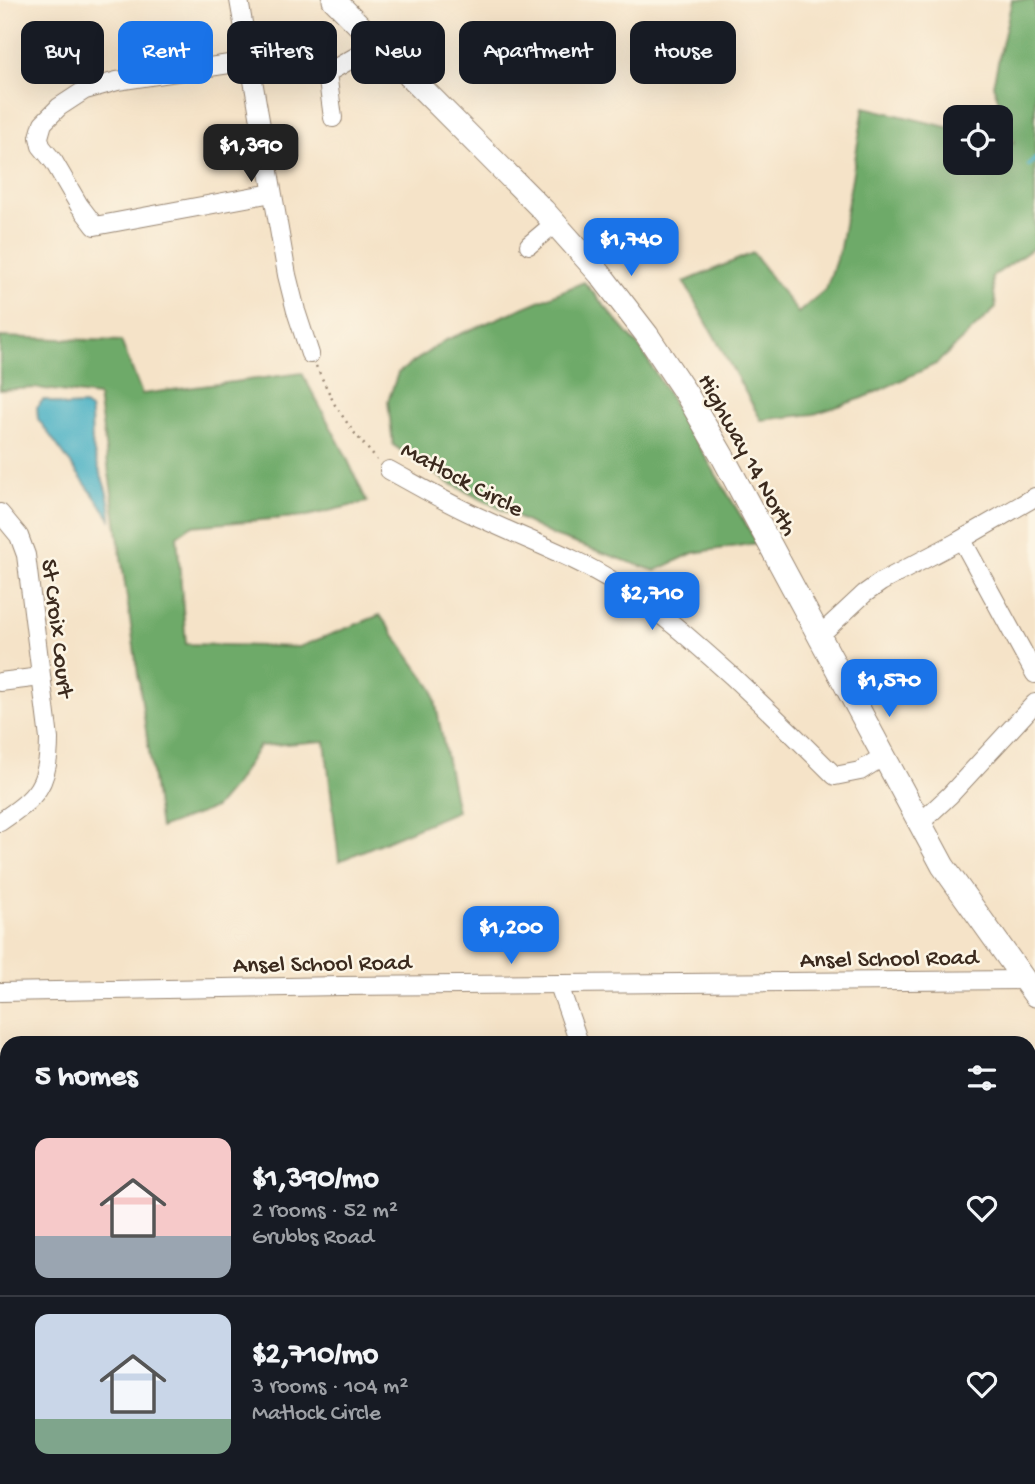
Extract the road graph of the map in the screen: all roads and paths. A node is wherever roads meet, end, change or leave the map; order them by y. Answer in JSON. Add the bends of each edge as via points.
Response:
{"nodes":[{"id":1,"x":239,"y":0,"type":"edge"},
{"id":2,"x":334,"y":0,"type":"edge"},
{"id":3,"x":242,"y":21,"type":"edge"},
{"id":4,"x":355,"y":21,"type":"edge"},
{"id":5,"x":351,"y":59,"type":"edge"},
{"id":6,"x":227,"y":64,"type":"edge"},
{"id":7,"x":253,"y":84,"type":"edge"},
{"id":8,"x":418,"y":84,"type":"edge"},
{"id":9,"x":333,"y":118,"type":"dead end"},
{"id":10,"x":272,"y":193,"type":"junction"},
{"id":11,"x":555,"y":223,"type":"junction"},
{"id":12,"x":529,"y":245,"type":"dead end"},
{"id":13,"x":310,"y":354,"type":"joint"},
{"id":14,"x":389,"y":470,"type":"joint"},
{"id":15,"x":1035,"y":497,"type":"edge"},
{"id":16,"x":0,"y":513,"type":"edge"},
{"id":17,"x":962,"y":540,"type":"junction"},
{"id":18,"x":819,"y":636,"type":"junction"},
{"id":19,"x":1035,"y":674,"type":"edge"},
{"id":20,"x":41,"y":677,"type":"junction"},
{"id":21,"x":0,"y":682,"type":"edge"},
{"id":22,"x":1035,"y":703,"type":"edge"},
{"id":23,"x":884,"y":757,"type":"junction"},
{"id":24,"x":0,"y":821,"type":"edge"},
{"id":25,"x":920,"y":823,"type":"junction"},
{"id":26,"x":559,"y":985,"type":"junction"},
{"id":27,"x":1029,"y":987,"type":"edge"},
{"id":28,"x":0,"y":992,"type":"edge"},
{"id":29,"x":577,"y":1036,"type":"edge"}],
"edges":[{"from":1,"to":3,"type":"street"},
{"from":2,"to":4,"type":"main road","name":"Highway 14 North"},
{"from":5,"to":9,"type":"street","via":[[327,73]]},
{"from":6,"to":10,"type":"street","via":[[85,90],[43,123],[41,146],[94,226]]},
{"from":7,"to":10,"type":"street"},
{"from":8,"to":11,"type":"main road","name":"Highway 14 North"},
{"from":10,"to":13,"type":"street","via":[[287,275]]},
{"from":11,"to":12,"type":"street"},
{"from":11,"to":18,"type":"main road","name":"Highway 14 North","via":[[647,335],[687,395]]},
{"from":13,"to":14,"type":"path","name":"Matlock Circle","via":[[352,430]]},
{"from":14,"to":23,"type":"street","name":"Matlock Circle","via":[[467,512],[576,561],[645,602],[835,776],[860,771]]},
{"from":15,"to":17,"type":"street"},
{"from":16,"to":20,"type":"street","name":"St Croix Court","via":[[19,536],[26,555]]},
{"from":17,"to":18,"type":"street","via":[[872,588]]},
{"from":17,"to":19,"type":"street"},
{"from":18,"to":23,"type":"main road","name":"Highway 14 North"},
{"from":20,"to":21,"type":"street"},
{"from":20,"to":24,"type":"street","name":"St Croix Court","via":[[49,739],[47,770],[34,795]]},
{"from":22,"to":25,"type":"street"},
{"from":23,"to":25,"type":"main road","name":"Highway 14 North"},
{"from":25,"to":27,"type":"main road","name":"Highway 14 North","via":[[943,866]]},
{"from":26,"to":27,"type":"street","name":"Ansel School Road"},
{"from":26,"to":28,"type":"street","name":"Ansel School Road"},
{"from":26,"to":29,"type":"street"}]}
